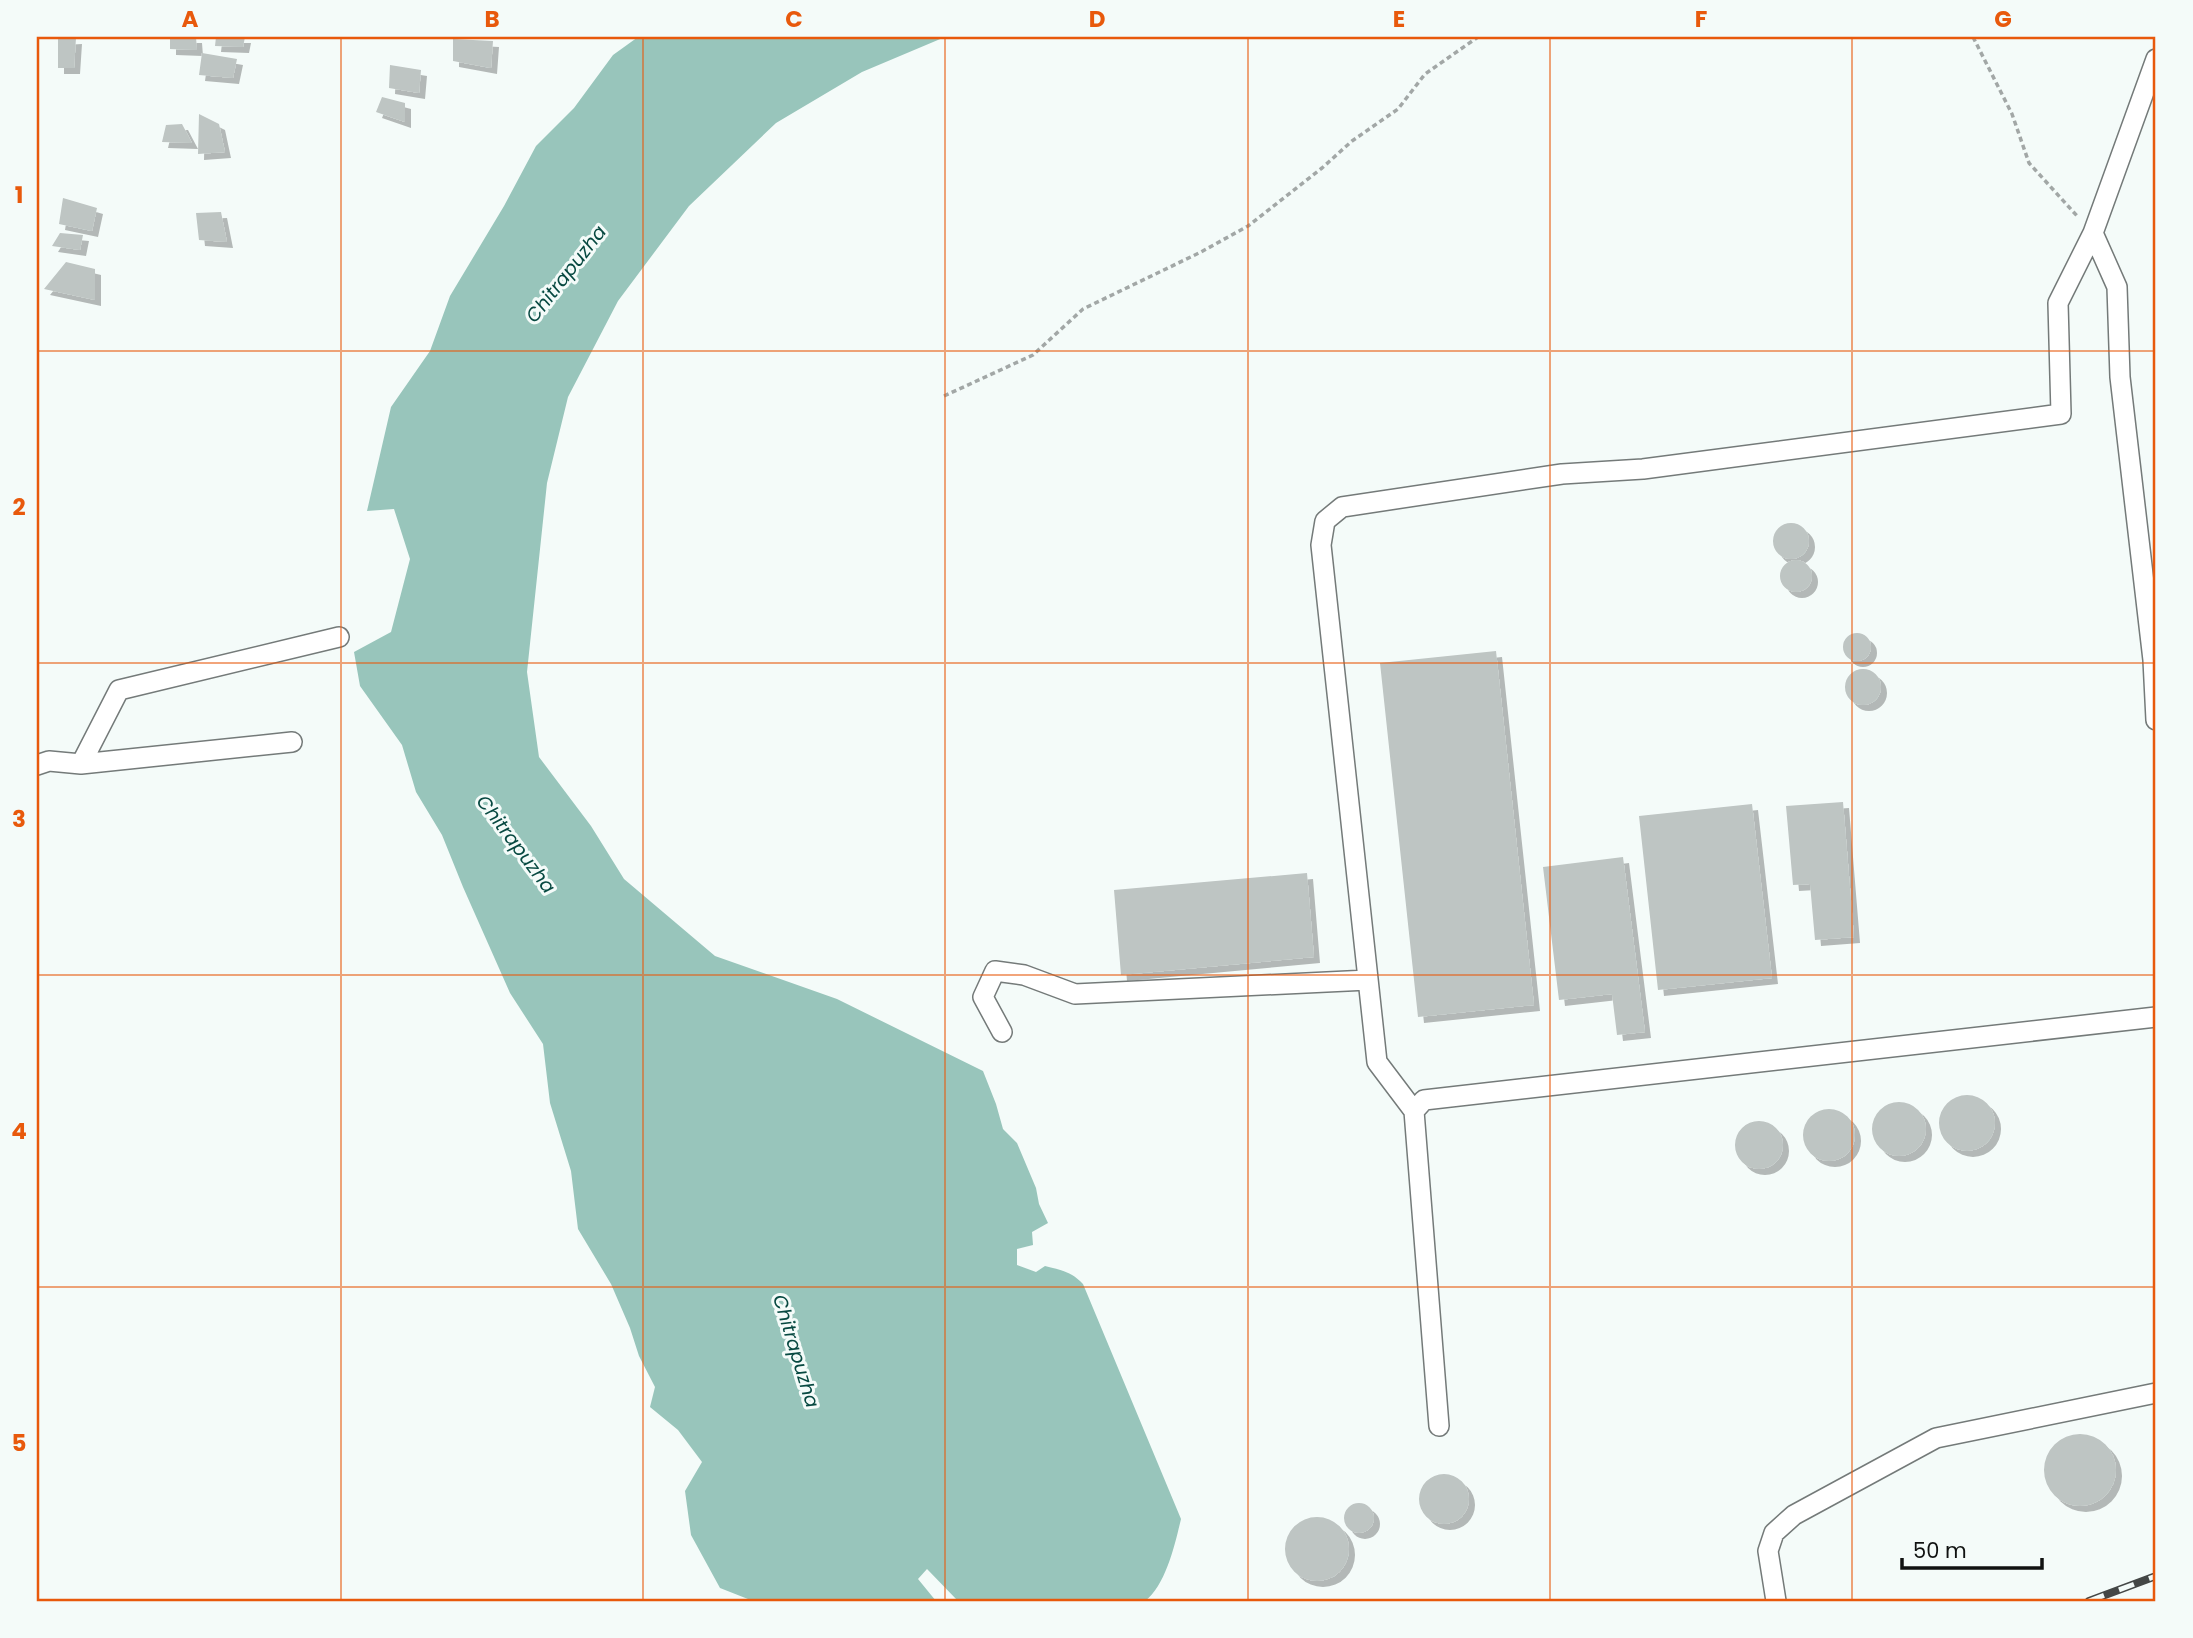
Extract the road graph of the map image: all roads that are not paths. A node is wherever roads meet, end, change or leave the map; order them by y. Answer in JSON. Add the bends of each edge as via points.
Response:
{"nodes":[{"id":1,"x":2156,"y":59,"type":"edge"},
{"id":2,"x":2093,"y":233,"type":"junction"},
{"id":3,"x":339,"y":637,"type":"dead end"},
{"id":4,"x":2155,"y":659,"type":"edge"},
{"id":5,"x":2156,"y":720,"type":"edge"},
{"id":6,"x":292,"y":742,"type":"dead end"},
{"id":7,"x":81,"y":764,"type":"junction"},
{"id":8,"x":37,"y":765,"type":"edge"},
{"id":9,"x":1368,"y":980,"type":"junction"},
{"id":10,"x":2156,"y":1017,"type":"edge"},
{"id":11,"x":1002,"y":1032,"type":"dead end"},
{"id":12,"x":1414,"y":1111,"type":"junction"},
{"id":13,"x":2156,"y":1393,"type":"edge"},
{"id":14,"x":1439,"y":1426,"type":"dead end"},
{"id":15,"x":1776,"y":1601,"type":"edge"}],
"edges":[{"from":1,"to":2,"type":"street"},
{"from":2,"to":4,"type":"street","via":[[2117,287],[2121,388]]},
{"from":2,"to":9,"type":"street","via":[[2058,303],[2061,414],[1643,469],[1562,474],[1342,507],[1325,520],[1321,545]]},
{"from":3,"to":7,"type":"street","via":[[120,690]]},
{"from":4,"to":5,"type":"street"},
{"from":6,"to":7,"type":"street"},
{"from":7,"to":8,"type":"street","via":[[49,761]]},
{"from":9,"to":11,"type":"street","via":[[1075,994],[1024,975],[995,971],[983,997]]},
{"from":9,"to":12,"type":"street","via":[[1377,1062]]},
{"from":10,"to":12,"type":"street","via":[[1424,1100]]},
{"from":12,"to":14,"type":"street"},
{"from":13,"to":15,"type":"street","via":[[1936,1438],[1806,1508],[1774,1533],[1768,1551]]}]}
